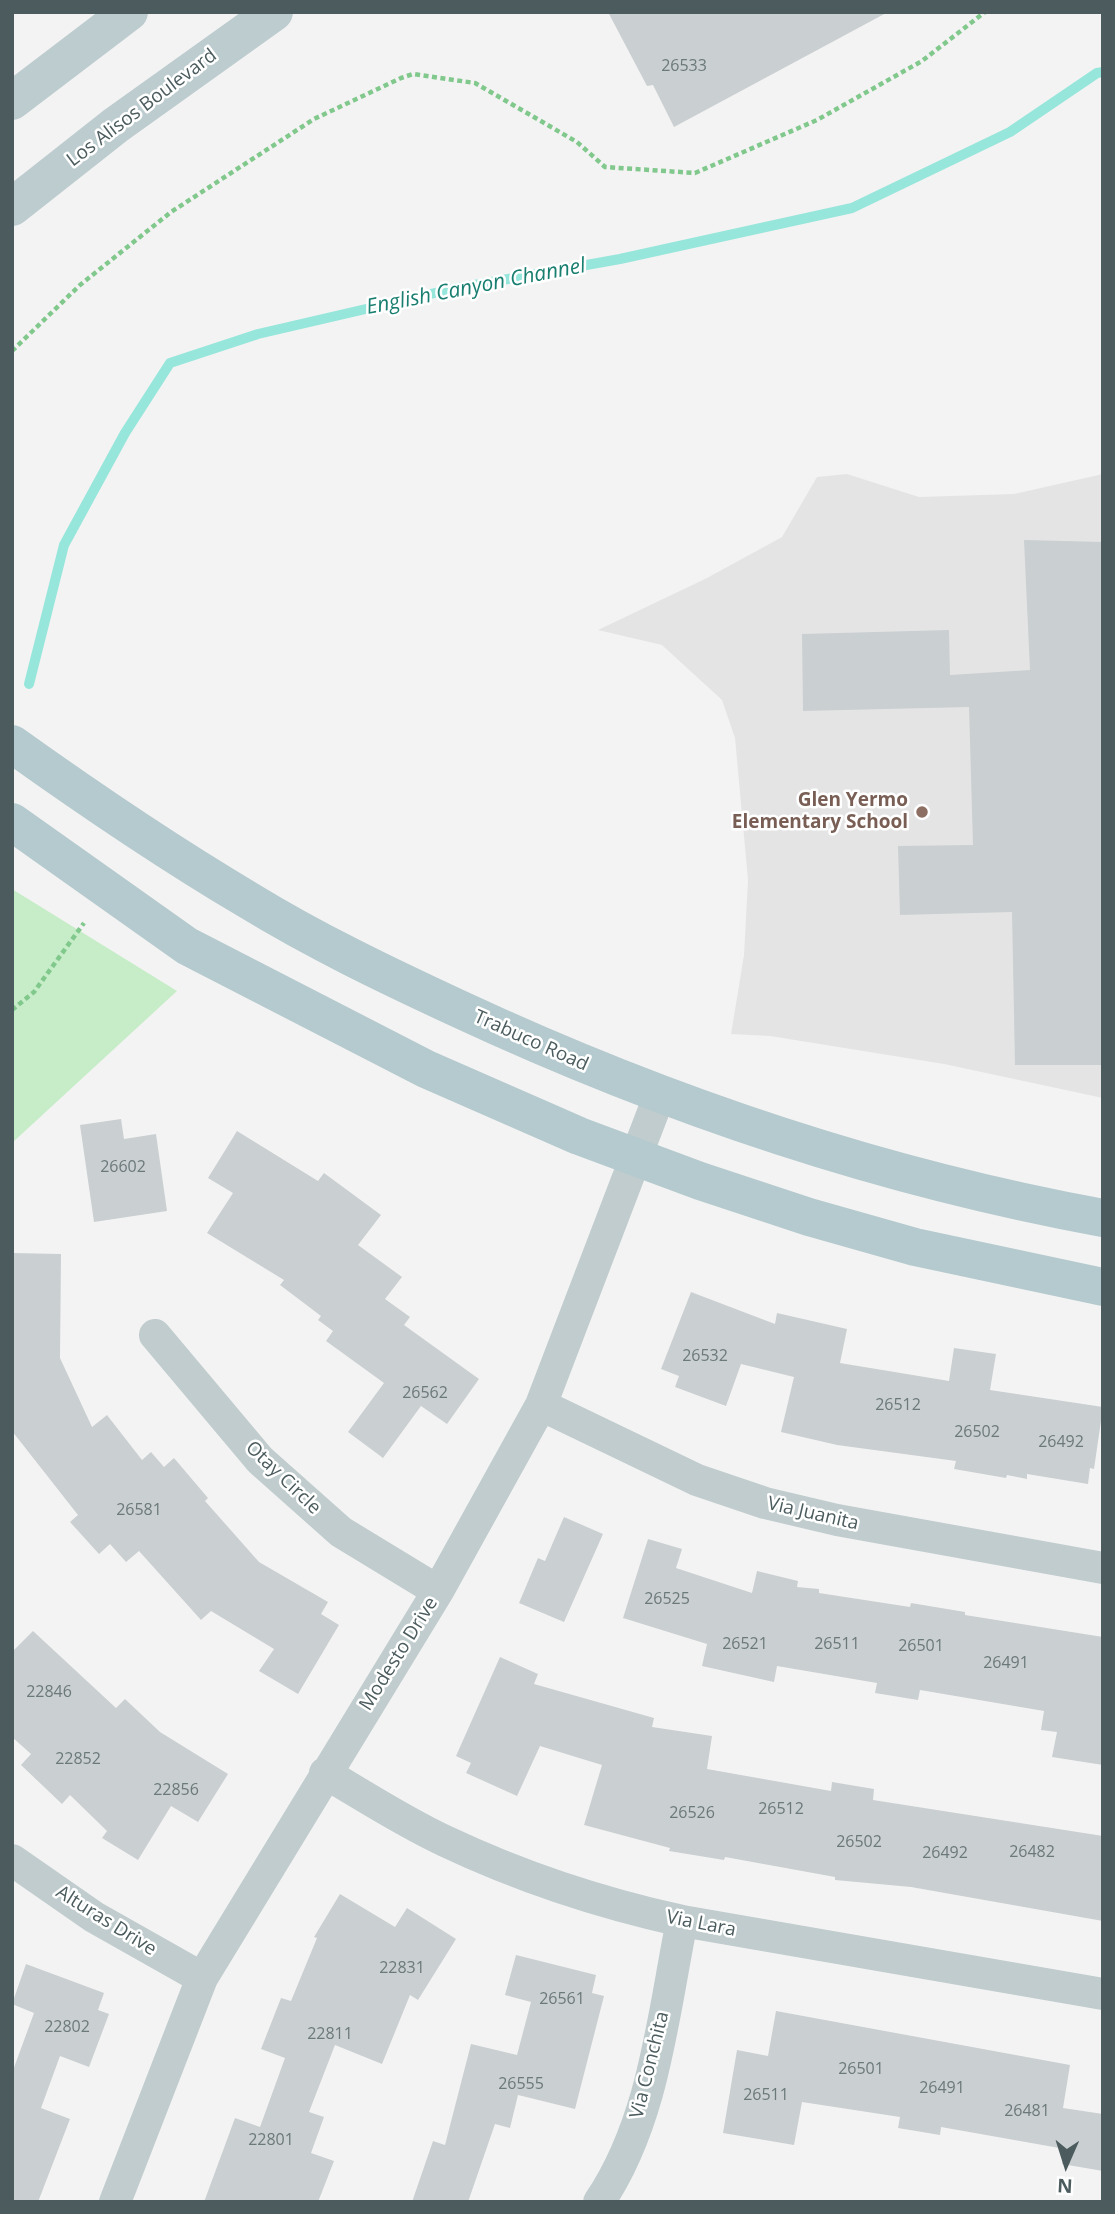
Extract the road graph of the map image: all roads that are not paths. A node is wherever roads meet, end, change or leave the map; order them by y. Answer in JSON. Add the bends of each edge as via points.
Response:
{"nodes":[{"id":1,"x":129,"y":12,"type":"edge"},
{"id":2,"x":274,"y":12,"type":"edge"},
{"id":3,"x":12,"y":101,"type":"edge"},
{"id":4,"x":12,"y":207,"type":"edge"},
{"id":5,"x":12,"y":744,"type":"edge"},
{"id":6,"x":12,"y":822,"type":"edge"},
{"id":7,"x":660,"y":1094,"type":"junction"},
{"id":8,"x":636,"y":1159,"type":"junction"},
{"id":9,"x":1103,"y":1218,"type":"edge"},
{"id":10,"x":1103,"y":1287,"type":"edge"},
{"id":11,"x":155,"y":1335,"type":"dead end"},
{"id":12,"x":541,"y":1405,"type":"junction"},
{"id":13,"x":1103,"y":1568,"type":"edge"},
{"id":14,"x":438,"y":1591,"type":"junction"},
{"id":15,"x":325,"y":1773,"type":"junction"},
{"id":16,"x":12,"y":1860,"type":"edge"},
{"id":17,"x":682,"y":1922,"type":"junction"},
{"id":18,"x":202,"y":1978,"type":"junction"},
{"id":19,"x":1103,"y":1994,"type":"edge"},
{"id":20,"x":115,"y":2202,"type":"edge"},
{"id":21,"x":599,"y":2202,"type":"edge"}],
"edges":[{"from":1,"to":3,"type":"main road"},
{"from":2,"to":4,"type":"main road","name":"Los Alisos Boulevard","via":[[116,125]]},
{"from":5,"to":7,"type":"main road","name":"Trabuco Road","via":[[250,902],[383,974]]},
{"from":6,"to":8,"type":"main road","via":[[187,946],[426,1069]]},
{"from":7,"to":8,"type":"street","name":"Modesto Drive"},
{"from":7,"to":9,"type":"main road","name":"Trabuco Road","via":[[947,1185]]},
{"from":8,"to":10,"type":"main road","via":[[915,1247]]},
{"from":8,"to":12,"type":"street","name":"Modesto Drive"},
{"from":11,"to":14,"type":"street","name":"Otay Circle","via":[[260,1460],[341,1532]]},
{"from":12,"to":13,"type":"street","name":"Via Juanita","via":[[697,1480],[765,1503]]},
{"from":12,"to":14,"type":"street","name":"Modesto Drive"},
{"from":14,"to":15,"type":"street","name":"Modesto Drive"},
{"from":15,"to":17,"type":"street","name":"Via Lara","via":[[443,1841],[559,1889]]},
{"from":15,"to":18,"type":"street","name":"Modesto Drive"},
{"from":16,"to":18,"type":"street","name":"Alturas Drive","via":[[94,1917]]},
{"from":17,"to":19,"type":"street","name":"Via Lara"},
{"from":17,"to":21,"type":"street","name":"Via Conchita","via":[[646,2098],[616,2177]]},
{"from":18,"to":20,"type":"street","name":"Modesto Drive"}]}
